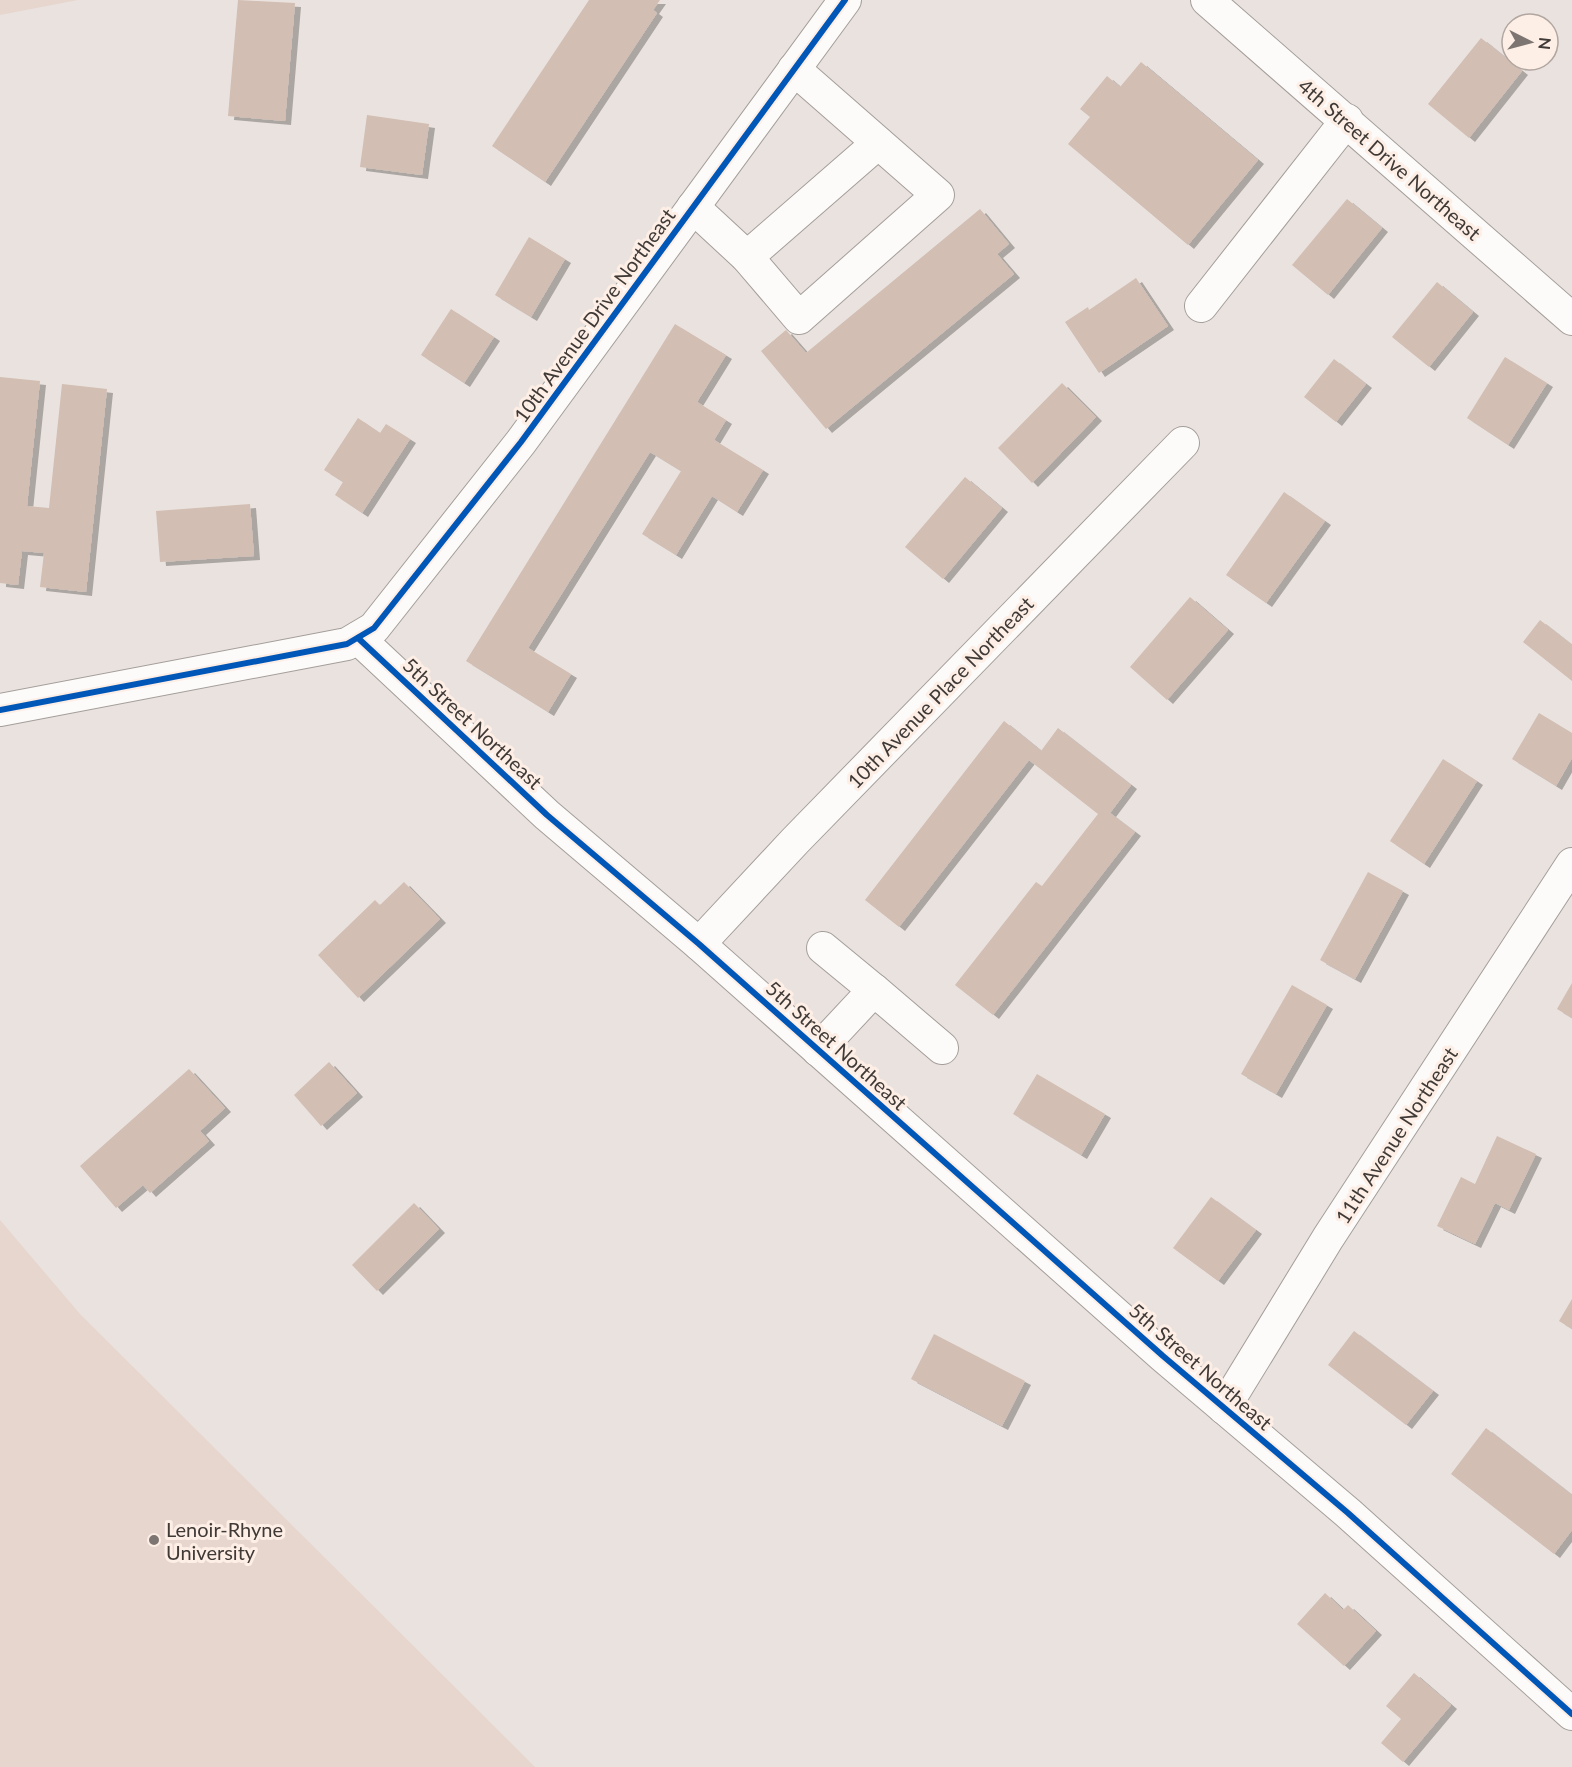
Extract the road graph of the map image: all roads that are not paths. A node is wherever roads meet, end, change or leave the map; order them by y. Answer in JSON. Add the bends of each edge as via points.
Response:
{"nodes":[{"id":1,"x":845,"y":0,"type":"edge"},
{"id":2,"x":1207,"y":0,"type":"edge"},
{"id":3,"x":795,"y":69,"type":"junction"},
{"id":4,"x":1347,"y":120,"type":"junction"},
{"id":5,"x":878,"y":143,"type":"junction"},
{"id":6,"x":693,"y":207,"type":"junction"},
{"id":7,"x":747,"y":257,"type":"junction"},
{"id":8,"x":1201,"y":306,"type":"dead end"},
{"id":9,"x":1572,"y":319,"type":"edge"},
{"id":10,"x":1183,"y":443,"type":"dead end"},
{"id":11,"x":357,"y":638,"type":"junction"},
{"id":12,"x":0,"y":710,"type":"edge"},
{"id":13,"x":1572,"y":864,"type":"edge"},
{"id":14,"x":699,"y":944,"type":"junction"},
{"id":15,"x":823,"y":948,"type":"dead end"},
{"id":16,"x":874,"y":990,"type":"junction"},
{"id":17,"x":942,"y":1047,"type":"dead end"},
{"id":18,"x":818,"y":1050,"type":"junction"},
{"id":19,"x":1224,"y":1408,"type":"junction"},
{"id":20,"x":1572,"y":1714,"type":"edge"}],
"edges":[{"from":1,"to":3,"type":"street","name":"10th Avenue Drive Northeast"},
{"from":2,"to":4,"type":"street","name":"4th Street Drive Northeast"},
{"from":3,"to":5,"type":"street"},
{"from":3,"to":6,"type":"street","name":"10th Avenue Drive Northeast"},
{"from":4,"to":8,"type":"street"},
{"from":4,"to":9,"type":"street","name":"4th Street Drive Northeast"},
{"from":5,"to":7,"type":"street"},
{"from":5,"to":7,"type":"street","via":[[938,195],[799,318]]},
{"from":6,"to":7,"type":"street"},
{"from":6,"to":11,"type":"street","name":"10th Avenue Drive Northeast","via":[[521,442],[374,628]]},
{"from":10,"to":14,"type":"street","name":"10th Avenue Place Northeast"},
{"from":11,"to":12,"type":"street","via":[[347,644]]},
{"from":11,"to":14,"type":"street","name":"5th Street Northeast","via":[[547,815]]},
{"from":13,"to":19,"type":"street","name":"11th Avenue Northeast","via":[[1328,1238]]},
{"from":14,"to":18,"type":"street","name":"5th Street Northeast"},
{"from":15,"to":16,"type":"street"},
{"from":16,"to":17,"type":"street"},
{"from":16,"to":18,"type":"street"},
{"from":18,"to":19,"type":"street","name":"5th Street Northeast"},
{"from":19,"to":20,"type":"street","name":"5th Street Northeast","via":[[1348,1513]]}]}
